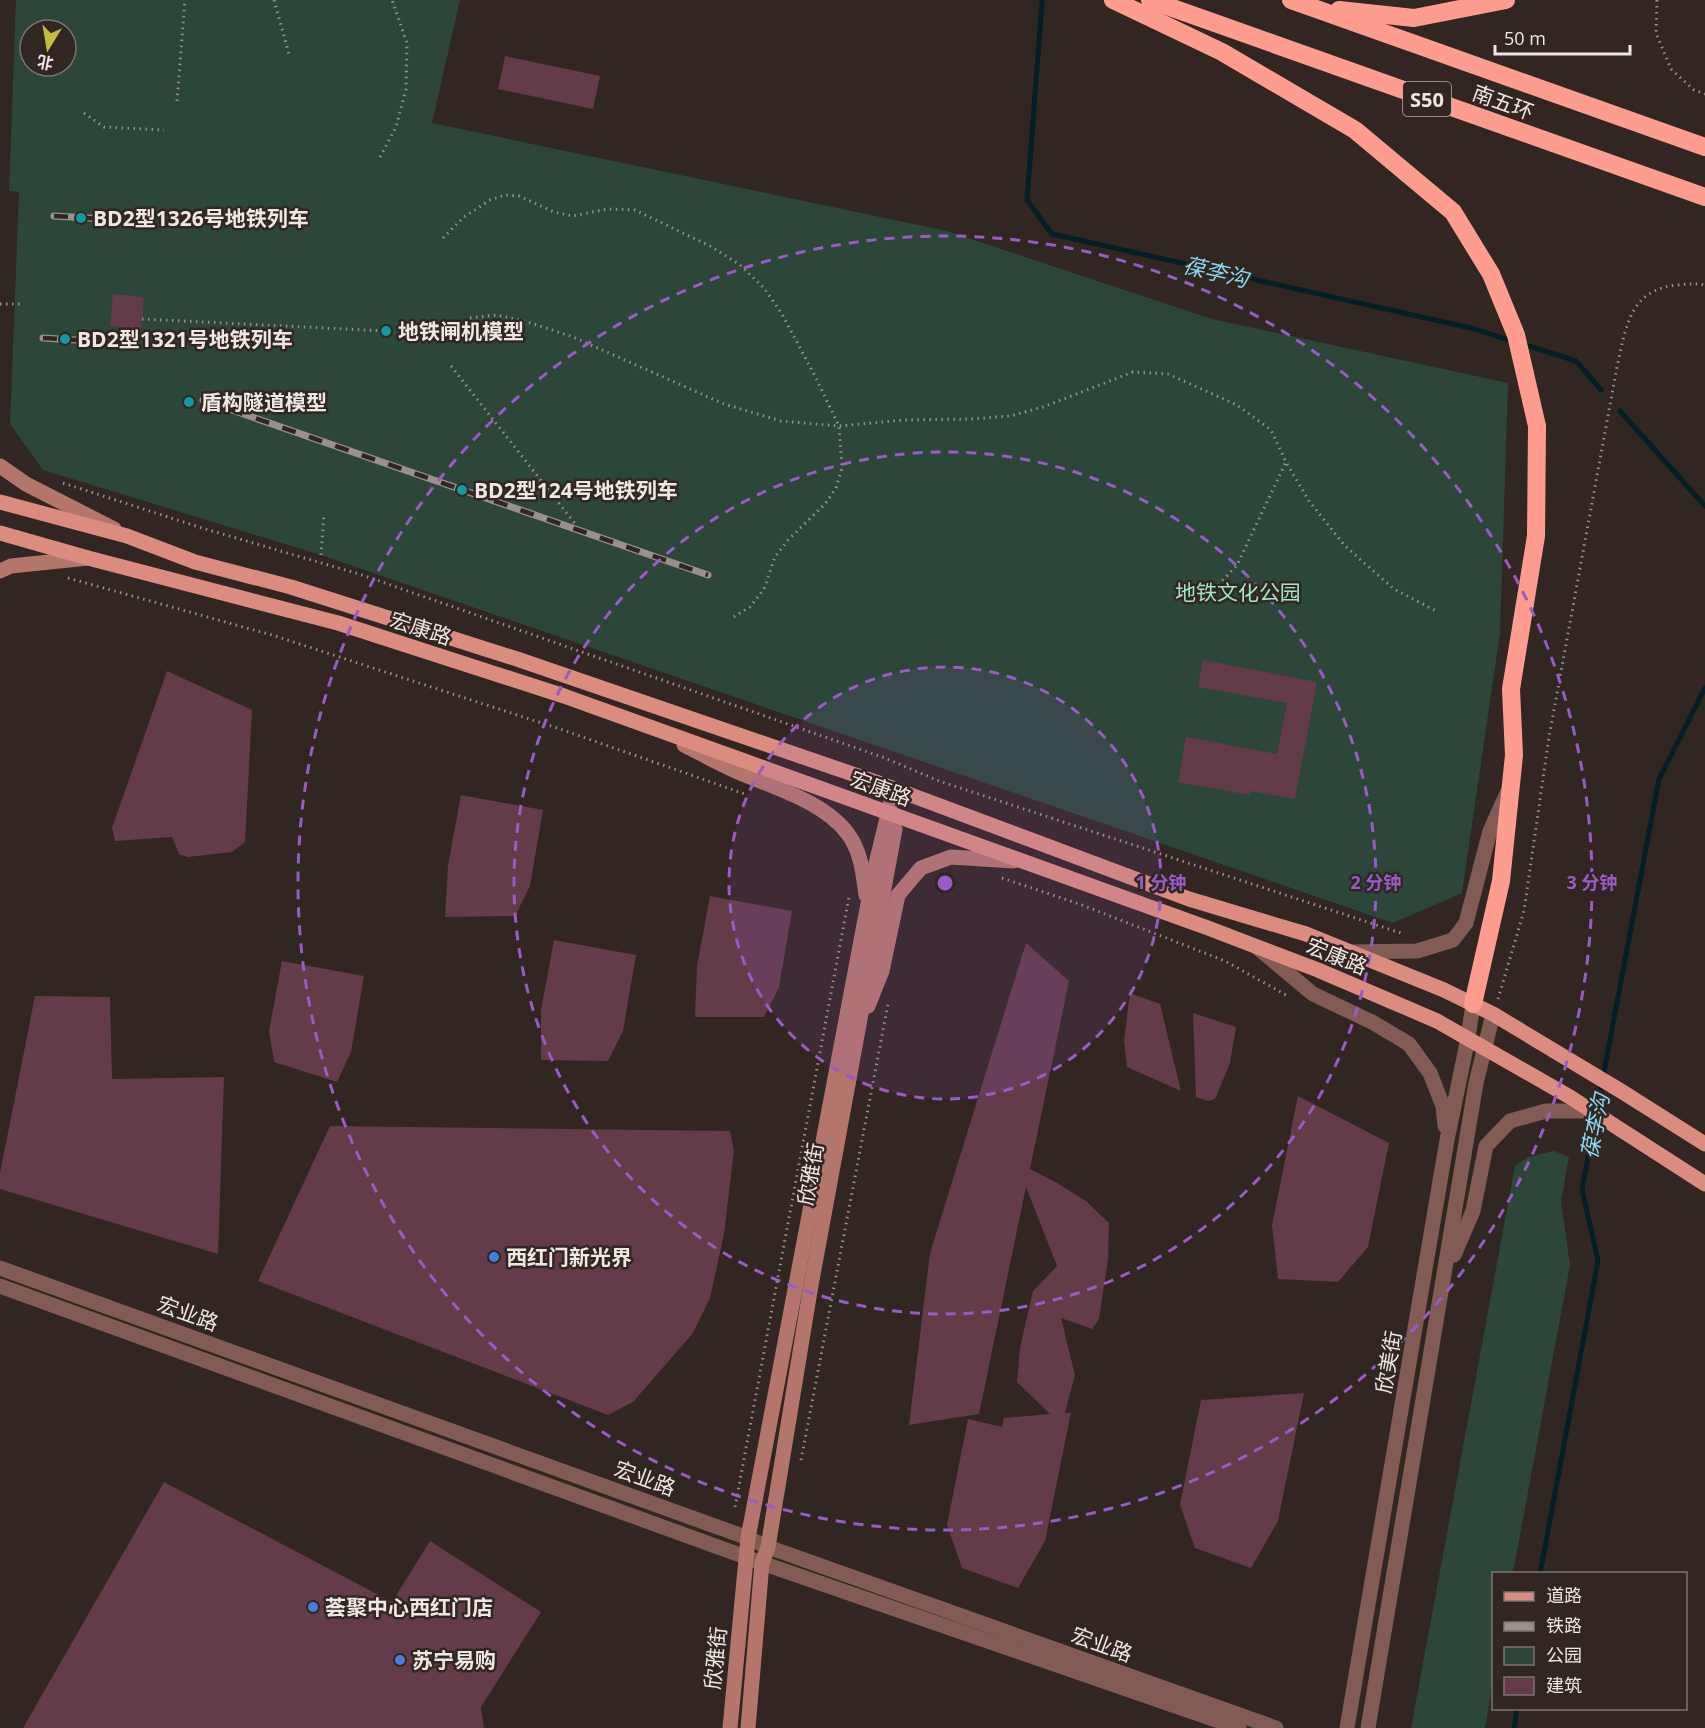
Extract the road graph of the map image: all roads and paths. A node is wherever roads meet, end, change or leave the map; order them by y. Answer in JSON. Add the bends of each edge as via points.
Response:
{"nodes":[{"id":1,"x":185,"y":0,"type":"edge"},
{"id":2,"x":274,"y":0,"type":"edge"},
{"id":3,"x":392,"y":0,"type":"edge"},
{"id":4,"x":1113,"y":0,"type":"edge"},
{"id":5,"x":1150,"y":0,"type":"edge"},
{"id":6,"x":1506,"y":0,"type":"edge"},
{"id":7,"x":1657,"y":0,"type":"edge"},
{"id":8,"x":1299,"y":3,"type":"edge"},
{"id":9,"x":289,"y":54,"type":"dead end"},
{"id":10,"x":1705,"y":94,"type":"edge"},
{"id":11,"x":177,"y":101,"type":"dead end"},
{"id":12,"x":84,"y":113,"type":"dead end"},
{"id":13,"x":164,"y":130,"type":"dead end"},
{"id":14,"x":1705,"y":147,"type":"edge"},
{"id":15,"x":380,"y":157,"type":"dead end"},
{"id":16,"x":1705,"y":197,"type":"edge"},
{"id":17,"x":443,"y":238,"type":"dead end"},
{"id":18,"x":1705,"y":285,"type":"edge"},
{"id":19,"x":0,"y":304,"type":"edge"},
{"id":20,"x":24,"y":304,"type":"dead end"},
{"id":21,"x":470,"y":318,"type":"dead end"},
{"id":22,"x":142,"y":319,"type":"dead end"},
{"id":23,"x":386,"y":331,"type":"dead end"},
{"id":24,"x":451,"y":366,"type":"dead end"},
{"id":25,"x":839,"y":426,"type":"junction"},
{"id":26,"x":1286,"y":462,"type":"junction"},
{"id":27,"x":0,"y":466,"type":"edge"},
{"id":28,"x":63,"y":483,"type":"dead end"},
{"id":29,"x":0,"y":502,"type":"edge"},
{"id":30,"x":324,"y":514,"type":"dead end"},
{"id":31,"x":576,"y":525,"type":"dead end"},
{"id":32,"x":0,"y":533,"type":"edge"},
{"id":33,"x":127,"y":536,"type":"junction"},
{"id":34,"x":321,"y":555,"type":"dead end"},
{"id":35,"x":88,"y":558,"type":"junction"},
{"id":36,"x":0,"y":572,"type":"edge"},
{"id":37,"x":60,"y":576,"type":"dead end"},
{"id":38,"x":1206,"y":598,"type":"dead end"},
{"id":39,"x":1438,"y":612,"type":"dead end"},
{"id":40,"x":730,"y":619,"type":"dead end"},
{"id":41,"x":652,"y":728,"type":"junction"},
{"id":42,"x":1510,"y":784,"type":"junction"},
{"id":43,"x":899,"y":791,"type":"junction"},
{"id":44,"x":748,"y":795,"type":"dead end"},
{"id":45,"x":892,"y":816,"type":"junction"},
{"id":46,"x":1024,"y":862,"type":"junction"},
{"id":47,"x":992,"y":875,"type":"dead end"},
{"id":48,"x":850,"y":889,"type":"dead end"},
{"id":49,"x":868,"y":909,"type":"junction"},
{"id":50,"x":1412,"y":936,"type":"dead end"},
{"id":51,"x":1256,"y":947,"type":"junction"},
{"id":52,"x":1349,"y":952,"type":"junction"},
{"id":53,"x":889,"y":996,"type":"dead end"},
{"id":54,"x":1293,"y":999,"type":"dead end"},
{"id":55,"x":1473,"y":1004,"type":"junction"},
{"id":56,"x":1493,"y":1014,"type":"junction"},
{"id":57,"x":857,"y":1034,"type":"junction"},
{"id":58,"x":1468,"y":1038,"type":"junction"},
{"id":59,"x":1485,"y":1048,"type":"junction"},
{"id":60,"x":1590,"y":1111,"type":"junction"},
{"id":61,"x":1447,"y":1140,"type":"junction"},
{"id":62,"x":1705,"y":1144,"type":"edge"},
{"id":63,"x":1705,"y":1184,"type":"edge"},
{"id":64,"x":0,"y":1268,"type":"edge"},
{"id":65,"x":1444,"y":1279,"type":"junction"},
{"id":66,"x":0,"y":1286,"type":"edge"},
{"id":67,"x":800,"y":1465,"type":"dead end"},
{"id":68,"x":732,"y":1532,"type":"junction"},
{"id":69,"x":748,"y":1538,"type":"junction"},
{"id":70,"x":768,"y":1547,"type":"junction"},
{"id":71,"x":746,"y":1556,"type":"junction"},
{"id":72,"x":762,"y":1563,"type":"junction"},
{"id":73,"x":730,"y":1728,"type":"edge"},
{"id":74,"x":748,"y":1728,"type":"edge"},
{"id":75,"x":1239,"y":1728,"type":"edge"},
{"id":76,"x":1276,"y":1728,"type":"edge"},
{"id":77,"x":1347,"y":1728,"type":"edge"},
{"id":78,"x":1368,"y":1728,"type":"edge"}],
"edges":[{"from":1,"to":11,"type":"path"},
{"from":2,"to":9,"type":"path"},
{"from":3,"to":15,"type":"path","via":[[407,43],[406,88],[396,127]]},
{"from":4,"to":42,"type":"highway","via":[[1222,52],[1355,130],[1453,212],[1491,274],[1516,335],[1537,426],[1536,536],[1511,689],[1514,755]]},
{"from":5,"to":16,"type":"highway","name":"南五环","number":"S50"},
{"from":6,"to":8,"type":"highway","via":[[1414,18]]},
{"from":7,"to":10,"type":"path","via":[[1656,33],[1671,69],[1694,90]]},
{"from":8,"to":14,"type":"highway","name":"南五环","number":"S50"},
{"from":12,"to":13,"type":"path","via":[[104,127]]},
{"from":17,"to":25,"type":"path","via":[[464,217],[505,195],[519,196],[573,216],[607,209],[635,210],[674,227],[740,264],[764,288],[782,314]]},
{"from":18,"to":56,"type":"path","via":[[1663,286],[1642,298],[1628,320],[1549,737],[1524,911]]},
{"from":19,"to":20,"type":"path"},
{"from":21,"to":25,"type":"path","via":[[497,315],[528,322],[573,337],[724,404],[781,421]]},
{"from":22,"to":23,"type":"path"},
{"from":24,"to":31,"type":"path"},
{"from":25,"to":26,"type":"path","via":[[1010,416],[1133,372],[1168,374],[1237,405],[1270,430]]},
{"from":25,"to":40,"type":"path","via":[[842,468],[836,488],[775,557],[764,589],[750,607]]},
{"from":26,"to":38,"type":"path","via":[[1237,565]]},
{"from":26,"to":39,"type":"path","via":[[1309,501],[1345,546],[1394,589]]},
{"from":27,"to":33,"type":"main road","via":[[26,484]]},
{"from":28,"to":50,"type":"path","name":"宏康路","via":[[359,574],[885,758],[939,781]]},
{"from":29,"to":33,"type":"main road","name":"宏康路"},
{"from":30,"to":34,"type":"path"},
{"from":32,"to":35,"type":"main road","name":"宏康路"},
{"from":33,"to":43,"type":"main road","name":"宏康路","via":[[195,562],[291,587],[517,659]]},
{"from":35,"to":36,"type":"main road","via":[[11,566]]},
{"from":35,"to":41,"type":"main road","name":"宏康路","via":[[338,622]]},
{"from":37,"to":44,"type":"path","via":[[272,635]]},
{"from":41,"to":45,"type":"main road","name":"宏康路"},
{"from":41,"to":49,"type":"main road","via":[[800,798],[835,819],[849,835],[862,865]]},
{"from":42,"to":52,"type":"street","via":[[1490,831],[1466,923],[1453,940],[1417,951]]},
{"from":42,"to":55,"type":"highway","via":[[1501,880]]},
{"from":43,"to":45,"type":"main road","name":"欣雅街"},
{"from":43,"to":52,"type":"main road","name":"宏康路","via":[[1189,899],[1306,934]]},
{"from":45,"to":46,"type":"main road","name":"宏康路"},
{"from":45,"to":49,"type":"main road","name":"欣雅街"},
{"from":45,"to":57,"type":"main road","name":"欣雅街"},
{"from":46,"to":51,"type":"main road","name":"宏康路"},
{"from":46,"to":57,"type":"main road","via":[[951,857],[921,868],[898,896],[882,971]]},
{"from":47,"to":54,"type":"path","via":[[1082,905],[1225,961]]},
{"from":48,"to":68,"type":"path","name":"欣雅街"},
{"from":49,"to":69,"type":"main road","name":"欣雅街"},
{"from":51,"to":58,"type":"main road","name":"宏康路","via":[[1437,1021]]},
{"from":51,"to":61,"type":"street","via":[[1313,994],[1409,1044],[1430,1074],[1443,1106]]},
{"from":52,"to":55,"type":"main road","name":"宏康路"},
{"from":53,"to":67,"type":"path","name":"欣雅街"},
{"from":55,"to":56,"type":"main road","name":"宏康路"},
{"from":55,"to":58,"type":"street","name":"欣美街"},
{"from":56,"to":59,"type":"street","name":"欣美街"},
{"from":56,"to":62,"type":"main road","name":"宏康路"},
{"from":57,"to":70,"type":"main road","name":"欣雅街"},
{"from":58,"to":59,"type":"main road","name":"宏康路"},
{"from":58,"to":61,"type":"street","name":"欣美街"},
{"from":59,"to":60,"type":"main road","name":"宏康路"},
{"from":59,"to":65,"type":"street","name":"欣美街"},
{"from":60,"to":63,"type":"main road","name":"宏康路"},
{"from":60,"to":65,"type":"street","via":[[1546,1111],[1510,1121],[1486,1146],[1473,1211]]},
{"from":61,"to":77,"type":"street","name":"欣美街"},
{"from":64,"to":68,"type":"street","name":"宏业路"},
{"from":65,"to":78,"type":"street","name":"欣美街"},
{"from":66,"to":71,"type":"street","name":"宏业路"},
{"from":68,"to":69,"type":"street","name":"宏业路"},
{"from":69,"to":70,"type":"street","name":"宏业路"},
{"from":69,"to":71,"type":"main road","name":"欣雅街"},
{"from":70,"to":72,"type":"main road","name":"欣雅街"},
{"from":70,"to":76,"type":"street","name":"宏业路"},
{"from":71,"to":72,"type":"street","name":"宏业路"},
{"from":71,"to":73,"type":"main road","name":"欣雅街"},
{"from":72,"to":74,"type":"main road","name":"欣雅街"},
{"from":72,"to":75,"type":"street","name":"宏业路"}]}
